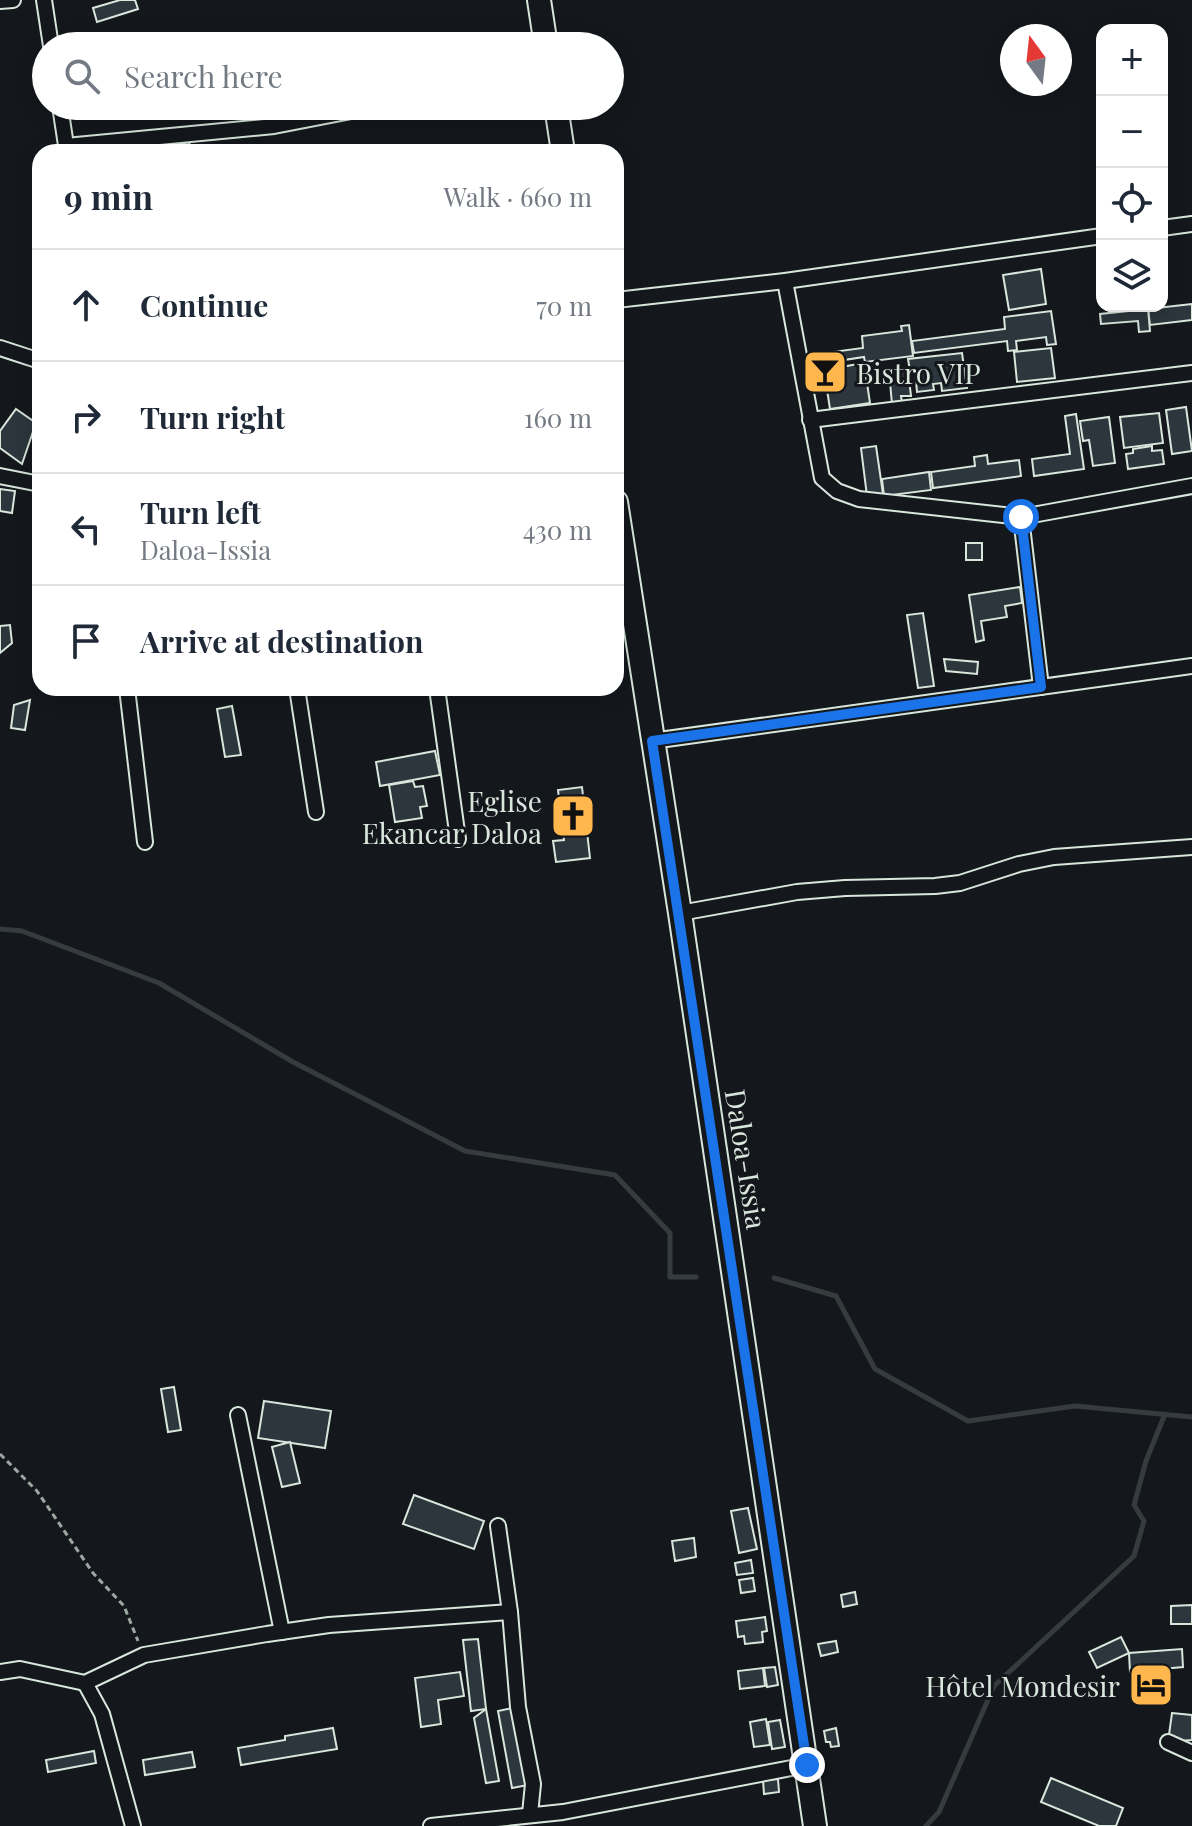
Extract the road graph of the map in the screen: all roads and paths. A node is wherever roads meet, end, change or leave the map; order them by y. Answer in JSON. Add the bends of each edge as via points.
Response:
{"nodes":[{"id":1,"x":13,"y":0,"type":"edge"},
{"id":2,"x":44,"y":0,"type":"edge"},
{"id":3,"x":539,"y":0,"type":"edge"},
{"id":4,"x":0,"y":1,"type":"edge"},
{"id":5,"x":49,"y":32,"type":"edge"},
{"id":6,"x":544,"y":32,"type":"edge"},
{"id":7,"x":62,"y":120,"type":"edge"},
{"id":8,"x":305,"y":120,"type":"edge"},
{"id":9,"x":558,"y":120,"type":"edge"},
{"id":10,"x":65,"y":144,"type":"edge"},
{"id":11,"x":111,"y":144,"type":"edge"},
{"id":12,"x":562,"y":144,"type":"edge"},
{"id":13,"x":1192,"y":224,"type":"edge"},
{"id":14,"x":1168,"y":227,"type":"edge"},
{"id":15,"x":1096,"y":237,"type":"edge"},
{"id":16,"x":785,"y":281,"type":"junction"},
{"id":17,"x":624,"y":299,"type":"edge"},
{"id":18,"x":0,"y":348,"type":"edge"},
{"id":19,"x":32,"y":358,"type":"edge"},
{"id":20,"x":1192,"y":373,"type":"edge"},
{"id":21,"x":810,"y":420,"type":"junction"},
{"id":22,"x":0,"y":476,"type":"edge"},
{"id":23,"x":32,"y":482,"type":"edge"},
{"id":24,"x":1192,"y":486,"type":"edge"},
{"id":25,"x":1021,"y":517,"type":"junction"},
{"id":26,"x":624,"y":555,"type":"edge"},
{"id":27,"x":1192,"y":666,"type":"edge"},
{"id":28,"x":1041,"y":687,"type":"junction"},
{"id":29,"x":128,"y":696,"type":"edge"},
{"id":30,"x":298,"y":696,"type":"edge"},
{"id":31,"x":438,"y":696,"type":"edge"},
{"id":32,"x":652,"y":741,"type":"junction"},
{"id":33,"x":316,"y":812,"type":"dead end"},
{"id":34,"x":458,"y":839,"type":"dead end"},
{"id":35,"x":145,"y":842,"type":"dead end"},
{"id":36,"x":1192,"y":847,"type":"edge"},
{"id":37,"x":680,"y":913,"type":"junction"},
{"id":38,"x":238,"y":1415,"type":"dead end"},
{"id":39,"x":0,"y":1454,"type":"edge"},
{"id":40,"x":498,"y":1526,"type":"dead end"},
{"id":41,"x":510,"y":1612,"type":"junction"},
{"id":42,"x":282,"y":1632,"type":"junction"},
{"id":43,"x":144,"y":1655,"type":"junction"},
{"id":44,"x":0,"y":1672,"type":"edge"},
{"id":45,"x":85,"y":1683,"type":"junction"},
{"id":46,"x":1168,"y":1742,"type":"dead end"},
{"id":47,"x":1192,"y":1753,"type":"edge"},
{"id":48,"x":807,"y":1765,"type":"junction"},
{"id":49,"x":530,"y":1814,"type":"junction"},
{"id":50,"x":563,"y":1819,"type":"edge"},
{"id":51,"x":133,"y":1826,"type":"edge"},
{"id":52,"x":431,"y":1826,"type":"edge"},
{"id":53,"x":815,"y":1826,"type":"edge"}],
"edges":[{"from":1,"to":4,"type":"street"},
{"from":2,"to":5,"type":"street"},
{"from":3,"to":6,"type":"main road"},
{"from":7,"to":10,"type":"street"},
{"from":8,"to":11,"type":"street"},
{"from":9,"to":12,"type":"main road"},
{"from":13,"to":14,"type":"street"},
{"from":15,"to":16,"type":"street"},
{"from":16,"to":17,"type":"street"},
{"from":16,"to":21,"type":"street"},
{"from":18,"to":19,"type":"street"},
{"from":20,"to":21,"type":"street"},
{"from":21,"to":25,"type":"street","via":[[822,478],[837,491],[859,499]]},
{"from":22,"to":23,"type":"street"},
{"from":24,"to":25,"type":"street"},
{"from":25,"to":28,"type":"street"},
{"from":26,"to":32,"type":"main road","name":"Daloa-Issia"},
{"from":27,"to":28,"type":"street"},
{"from":28,"to":32,"type":"street"},
{"from":29,"to":35,"type":"street"},
{"from":30,"to":33,"type":"street"},
{"from":31,"to":34,"type":"street"},
{"from":32,"to":37,"type":"main road","name":"Daloa-Issia"},
{"from":36,"to":37,"type":"street","via":[[1054,857],[960,883],[797,892]]},
{"from":37,"to":48,"type":"main road","name":"Daloa-Issia"},
{"from":38,"to":42,"type":"street"},
{"from":39,"to":43,"type":"path","via":[[37,1491],[93,1573],[124,1606]]},
{"from":40,"to":41,"type":"street"},
{"from":41,"to":42,"type":"street"},
{"from":41,"to":49,"type":"street","via":[[518,1707],[533,1784]]},
{"from":42,"to":43,"type":"street"},
{"from":43,"to":45,"type":"street"},
{"from":44,"to":45,"type":"street","via":[[20,1669]]},
{"from":45,"to":51,"type":"street","via":[[102,1714]]},
{"from":46,"to":47,"type":"street"},
{"from":48,"to":50,"type":"street"},
{"from":48,"to":53,"type":"main road","name":"Daloa-Issia"},
{"from":49,"to":50,"type":"street"},
{"from":49,"to":52,"type":"street"}]}
